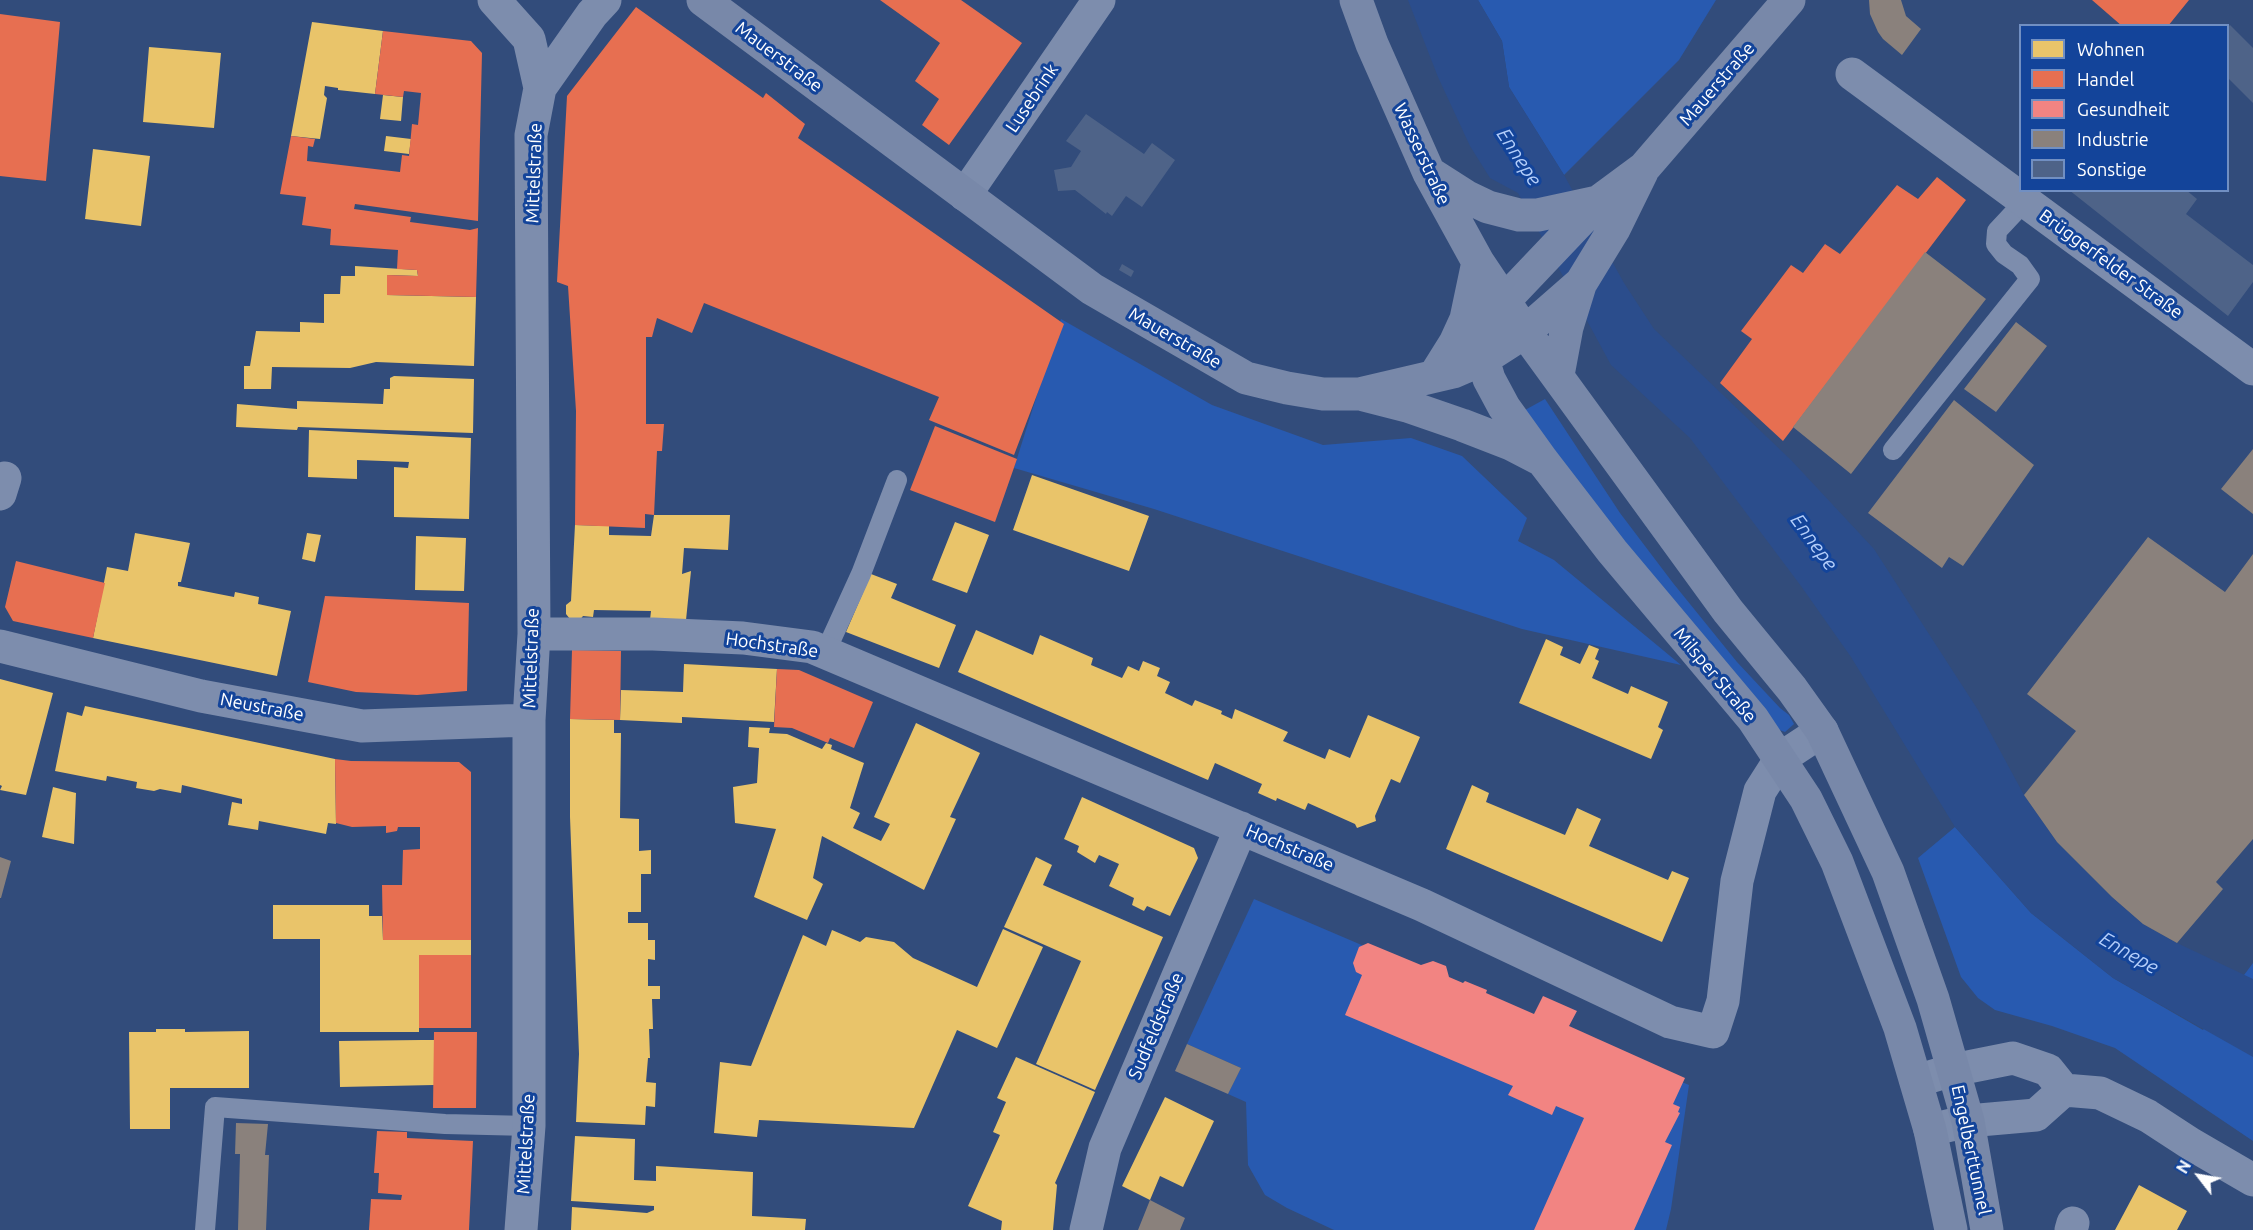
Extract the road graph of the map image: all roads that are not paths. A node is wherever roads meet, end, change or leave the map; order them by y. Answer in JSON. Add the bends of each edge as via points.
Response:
{"nodes":[{"id":1,"x":494,"y":0,"type":"edge"},
{"id":2,"x":605,"y":0,"type":"edge"},
{"id":3,"x":703,"y":0,"type":"edge"},
{"id":4,"x":1099,"y":0,"type":"edge"},
{"id":5,"x":1356,"y":0,"type":"edge"},
{"id":6,"x":1789,"y":0,"type":"edge"},
{"id":7,"x":1852,"y":74,"type":"dead end"},
{"id":8,"x":540,"y":88,"type":"junction"},
{"id":9,"x":1644,"y":168,"type":"junction"},
{"id":10,"x":1429,"y":173,"type":"junction"},
{"id":11,"x":965,"y":195,"type":"junction"},
{"id":12,"x":2025,"y":201,"type":"junction"},
{"id":13,"x":1598,"y":202,"type":"junction"},
{"id":14,"x":1478,"y":262,"type":"junction"},
{"id":15,"x":1514,"y":290,"type":"junction"},
{"id":16,"x":1559,"y":318,"type":"junction"},
{"id":17,"x":1525,"y":332,"type":"junction"},
{"id":18,"x":1483,"y":359,"type":"junction"},
{"id":19,"x":2253,"y":369,"type":"edge"},
{"id":20,"x":1435,"y":375,"type":"junction"},
{"id":21,"x":1558,"y":375,"type":"junction"},
{"id":22,"x":1359,"y":394,"type":"junction"},
{"id":23,"x":1893,"y":450,"type":"dead end"},
{"id":24,"x":1542,"y":460,"type":"junction"},
{"id":25,"x":897,"y":480,"type":"dead end"},
{"id":26,"x":534,"y":634,"type":"junction"},
{"id":27,"x":0,"y":646,"type":"edge"},
{"id":28,"x":825,"y":652,"type":"junction"},
{"id":29,"x":529,"y":720,"type":"junction"},
{"id":30,"x":1822,"y":731,"type":"junction"},
{"id":31,"x":1781,"y":758,"type":"junction"},
{"id":32,"x":1241,"y":828,"type":"junction"},
{"id":33,"x":1953,"y":1070,"type":"junction"},
{"id":34,"x":1916,"y":1081,"type":"junction"},
{"id":35,"x":2064,"y":1090,"type":"junction"},
{"id":36,"x":1968,"y":1121,"type":"junction"},
{"id":37,"x":529,"y":1126,"type":"junction"},
{"id":38,"x":1930,"y":1130,"type":"junction"},
{"id":39,"x":2253,"y":1180,"type":"edge"},
{"id":40,"x":205,"y":1230,"type":"edge"},
{"id":41,"x":521,"y":1230,"type":"edge"},
{"id":42,"x":1086,"y":1230,"type":"edge"},
{"id":43,"x":1951,"y":1230,"type":"edge"},
{"id":44,"x":1987,"y":1230,"type":"edge"}],
"edges":[{"from":1,"to":8,"type":"street","name":"Mittelstraße","via":[[529,39]]},
{"from":2,"to":8,"type":"street","name":"Mittelstraße"},
{"from":3,"to":11,"type":"main road","name":"Mauerstraße"},
{"from":4,"to":11,"type":"street","name":"Lusebrink"},
{"from":5,"to":10,"type":"main road","name":"Wasserstraße"},
{"from":6,"to":9,"type":"main road","name":"Mauerstraße"},
{"from":7,"to":12,"type":"street","name":"Brüggerfelder Straße"},
{"from":8,"to":26,"type":"street","name":"Mittelstraße","via":[[531,135]]},
{"from":9,"to":13,"type":"main road","name":"Mauerstraße"},
{"from":9,"to":16,"type":"main road","name":"Mauerstraße","via":[[1614,229]]},
{"from":10,"to":13,"type":"main road","via":[[1488,207],[1519,215],[1538,215]]},
{"from":10,"to":14,"type":"main road","name":"Wasserstraße"},
{"from":11,"to":22,"type":"main road","name":"Mauerstraße","via":[[1092,289],[1246,378],[1323,394]]},
{"from":12,"to":19,"type":"street","name":"Brüggerfelder Straße"},
{"from":12,"to":23,"type":"lane","via":[[1998,231],[1996,244],[2030,279]]},
{"from":13,"to":15,"type":"main road","name":"Mauerstraße"},
{"from":14,"to":15,"type":"main road","name":"Wasserstraße"},
{"from":14,"to":20,"type":"main road","via":[[1466,319]]},
{"from":15,"to":17,"type":"main road"},
{"from":15,"to":18,"type":"main road","via":[[1485,338]]},
{"from":16,"to":17,"type":"main road","name":"Mauerstraße"},
{"from":16,"to":21,"type":"main road"},
{"from":17,"to":18,"type":"main road","name":"Mauerstraße"},
{"from":17,"to":21,"type":"main road"},
{"from":18,"to":20,"type":"main road","name":"Mauerstraße"},
{"from":18,"to":24,"type":"main road","name":"Milsper Straße","via":[[1504,407]]},
{"from":20,"to":22,"type":"main road","name":"Mauerstraße"},
{"from":21,"to":30,"type":"main road","via":[[1728,611]]},
{"from":22,"to":24,"type":"main road","via":[[1462,425]]},
{"from":24,"to":31,"type":"main road","name":"Milsper Straße"},
{"from":25,"to":28,"type":"lane","via":[[861,574]]},
{"from":26,"to":28,"type":"street","name":"Hochstraße","via":[[743,638]]},
{"from":26,"to":29,"type":"street","name":"Mittelstraße"},
{"from":27,"to":29,"type":"street","name":"Neustraße","via":[[201,696],[362,726]]},
{"from":28,"to":32,"type":"street","name":"Hochstraße"},
{"from":29,"to":37,"type":"street","name":"Mittelstraße"},
{"from":30,"to":31,"type":"street","name":"Hochstraße"},
{"from":30,"to":33,"type":"main road","via":[[1888,872],[1933,999]]},
{"from":31,"to":32,"type":"street","name":"Hochstraße","via":[[1760,791],[1737,881],[1723,1001],[1713,1032],[1670,1022],[1422,905]]},
{"from":31,"to":34,"type":"main road","name":"Milsper Straße","via":[[1806,798],[1837,862]]},
{"from":32,"to":42,"type":"street","name":"Sudfeldstraße","via":[[1105,1148]]},
{"from":33,"to":34,"type":"street"},
{"from":33,"to":35,"type":"street","via":[[2013,1058],[2048,1070]]},
{"from":33,"to":36,"type":"main road","name":"Engelberttunnel"},
{"from":34,"to":38,"type":"main road","name":"Milsper Straße"},
{"from":35,"to":36,"type":"street","via":[[2036,1114]]},
{"from":35,"to":39,"type":"street","via":[[2100,1093],[2119,1102]]},
{"from":36,"to":38,"type":"street"},
{"from":36,"to":44,"type":"main road","name":"Engelberttunnel"},
{"from":37,"to":40,"type":"lane","via":[[445,1124],[215,1107]]},
{"from":37,"to":41,"type":"street","name":"Mittelstraße"},
{"from":38,"to":43,"type":"main road","name":"Engelberttunnel"}]}
